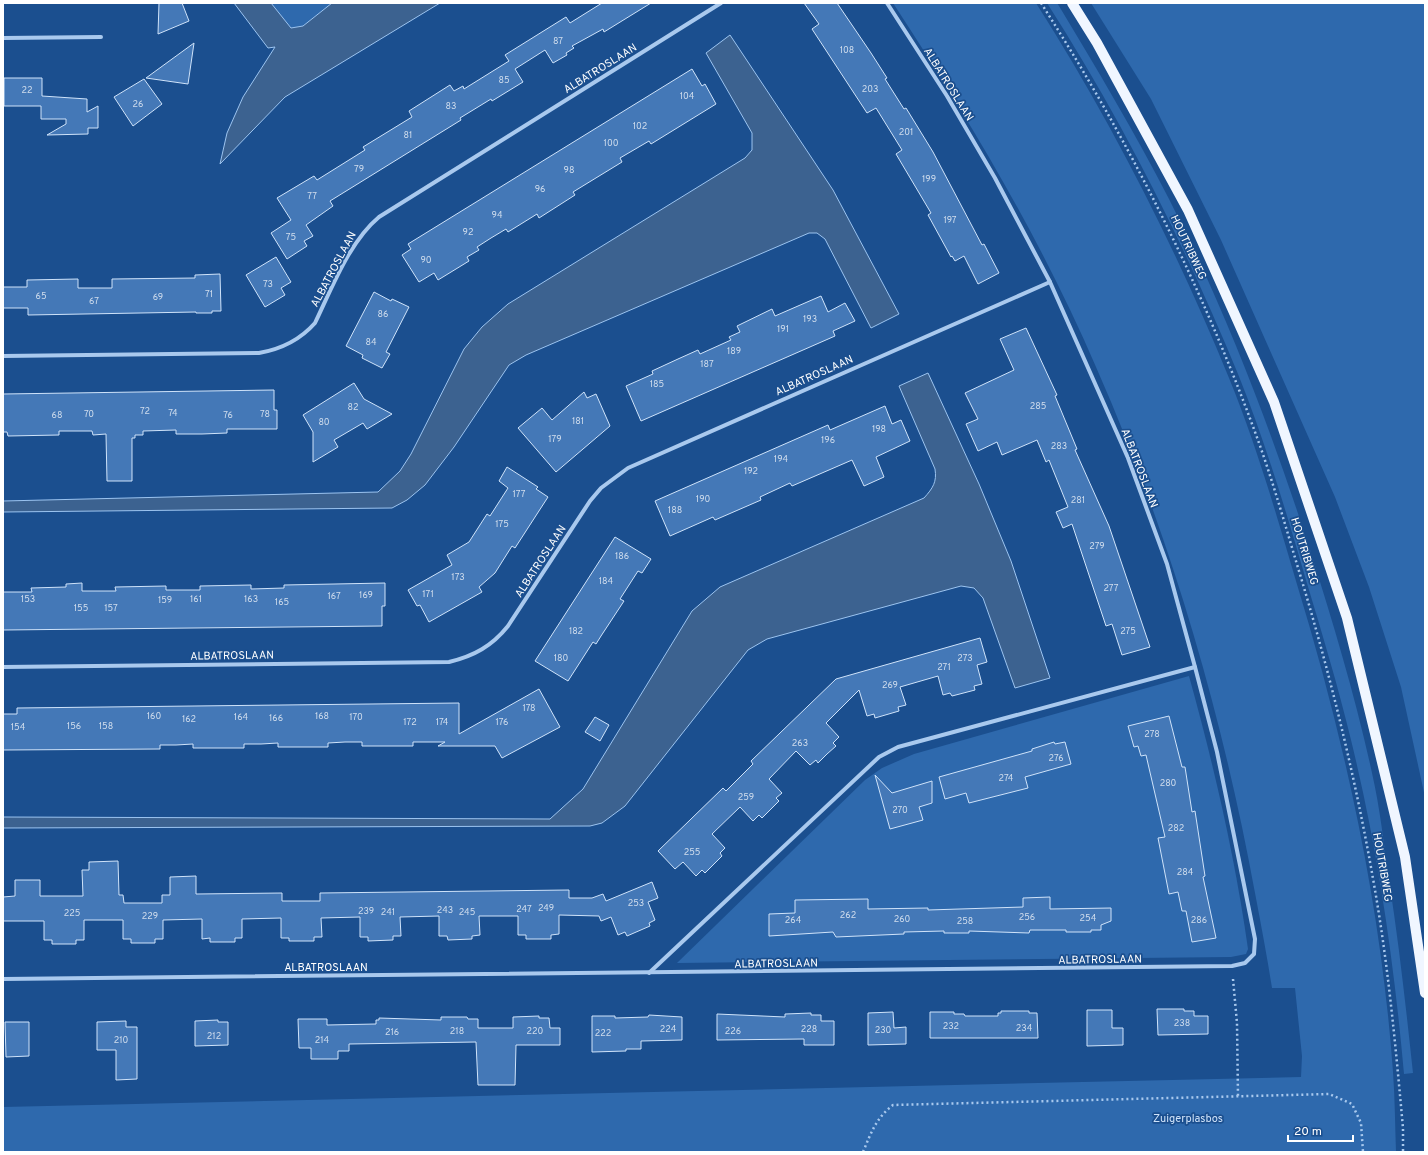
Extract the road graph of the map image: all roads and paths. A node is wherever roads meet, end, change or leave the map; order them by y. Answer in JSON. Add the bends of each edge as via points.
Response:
{"nodes":[{"id":1,"x":721,"y":3,"type":"edge"},
{"id":2,"x":886,"y":3,"type":"edge"},
{"id":3,"x":1041,"y":3,"type":"edge"},
{"id":4,"x":1072,"y":3,"type":"edge"},
{"id":5,"x":101,"y":37,"type":"dead end"},
{"id":6,"x":3,"y":38,"type":"edge"},
{"id":7,"x":1050,"y":282,"type":"junction"},
{"id":8,"x":3,"y":356,"type":"edge"},
{"id":9,"x":3,"y":667,"type":"edge"},
{"id":10,"x":1195,"y":667,"type":"junction"},
{"id":11,"x":1232,"y":966,"type":"junction"},
{"id":12,"x":649,"y":974,"type":"junction"},
{"id":13,"x":3,"y":979,"type":"edge"},
{"id":14,"x":1425,"y":994,"type":"edge"},
{"id":15,"x":1238,"y":1097,"type":"junction"},
{"id":16,"x":863,"y":1152,"type":"edge"},
{"id":17,"x":1363,"y":1152,"type":"edge"},
{"id":18,"x":1403,"y":1152,"type":"edge"}],
"edges":[{"from":1,"to":8,"type":"street","name":"ALBATROSLAAN","via":[[379,217],[368,226],[357,241],[315,323],[290,344],[259,353]]},
{"from":2,"to":7,"type":"street","name":"ALBATROSLAAN","via":[[992,171]]},
{"from":3,"to":18,"type":"path","name":"HOUTRIBWEG","via":[[1114,126],[1178,252],[1234,377],[1260,445],[1323,651],[1365,833],[1389,983]]},
{"from":4,"to":14,"type":"main road","name":"HOUTRIBWEG","via":[[1097,43],[1188,210],[1274,402],[1347,618],[1405,857]]},
{"from":5,"to":6,"type":"street"},
{"from":7,"to":9,"type":"street","name":"ALBATROSLAAN","via":[[628,468],[601,488],[590,502],[498,638],[469,657],[449,662]]},
{"from":7,"to":10,"type":"street","name":"ALBATROSLAAN","via":[[1128,458],[1167,564]]},
{"from":10,"to":11,"type":"street","name":"ALBATROSLAAN","via":[[1217,752],[1255,939],[1254,954],[1245,963]]},
{"from":10,"to":12,"type":"street","via":[[898,747],[879,757]]},
{"from":11,"to":12,"type":"street","name":"ALBATROSLAAN"},
{"from":11,"to":15,"type":"path","via":[[1238,1023]]},
{"from":12,"to":13,"type":"street","name":"ALBATROSLAAN"},
{"from":15,"to":16,"type":"path","via":[[893,1105],[882,1114],[874,1126]]},
{"from":15,"to":17,"type":"path","via":[[1329,1094],[1352,1104],[1361,1123]]}]}
